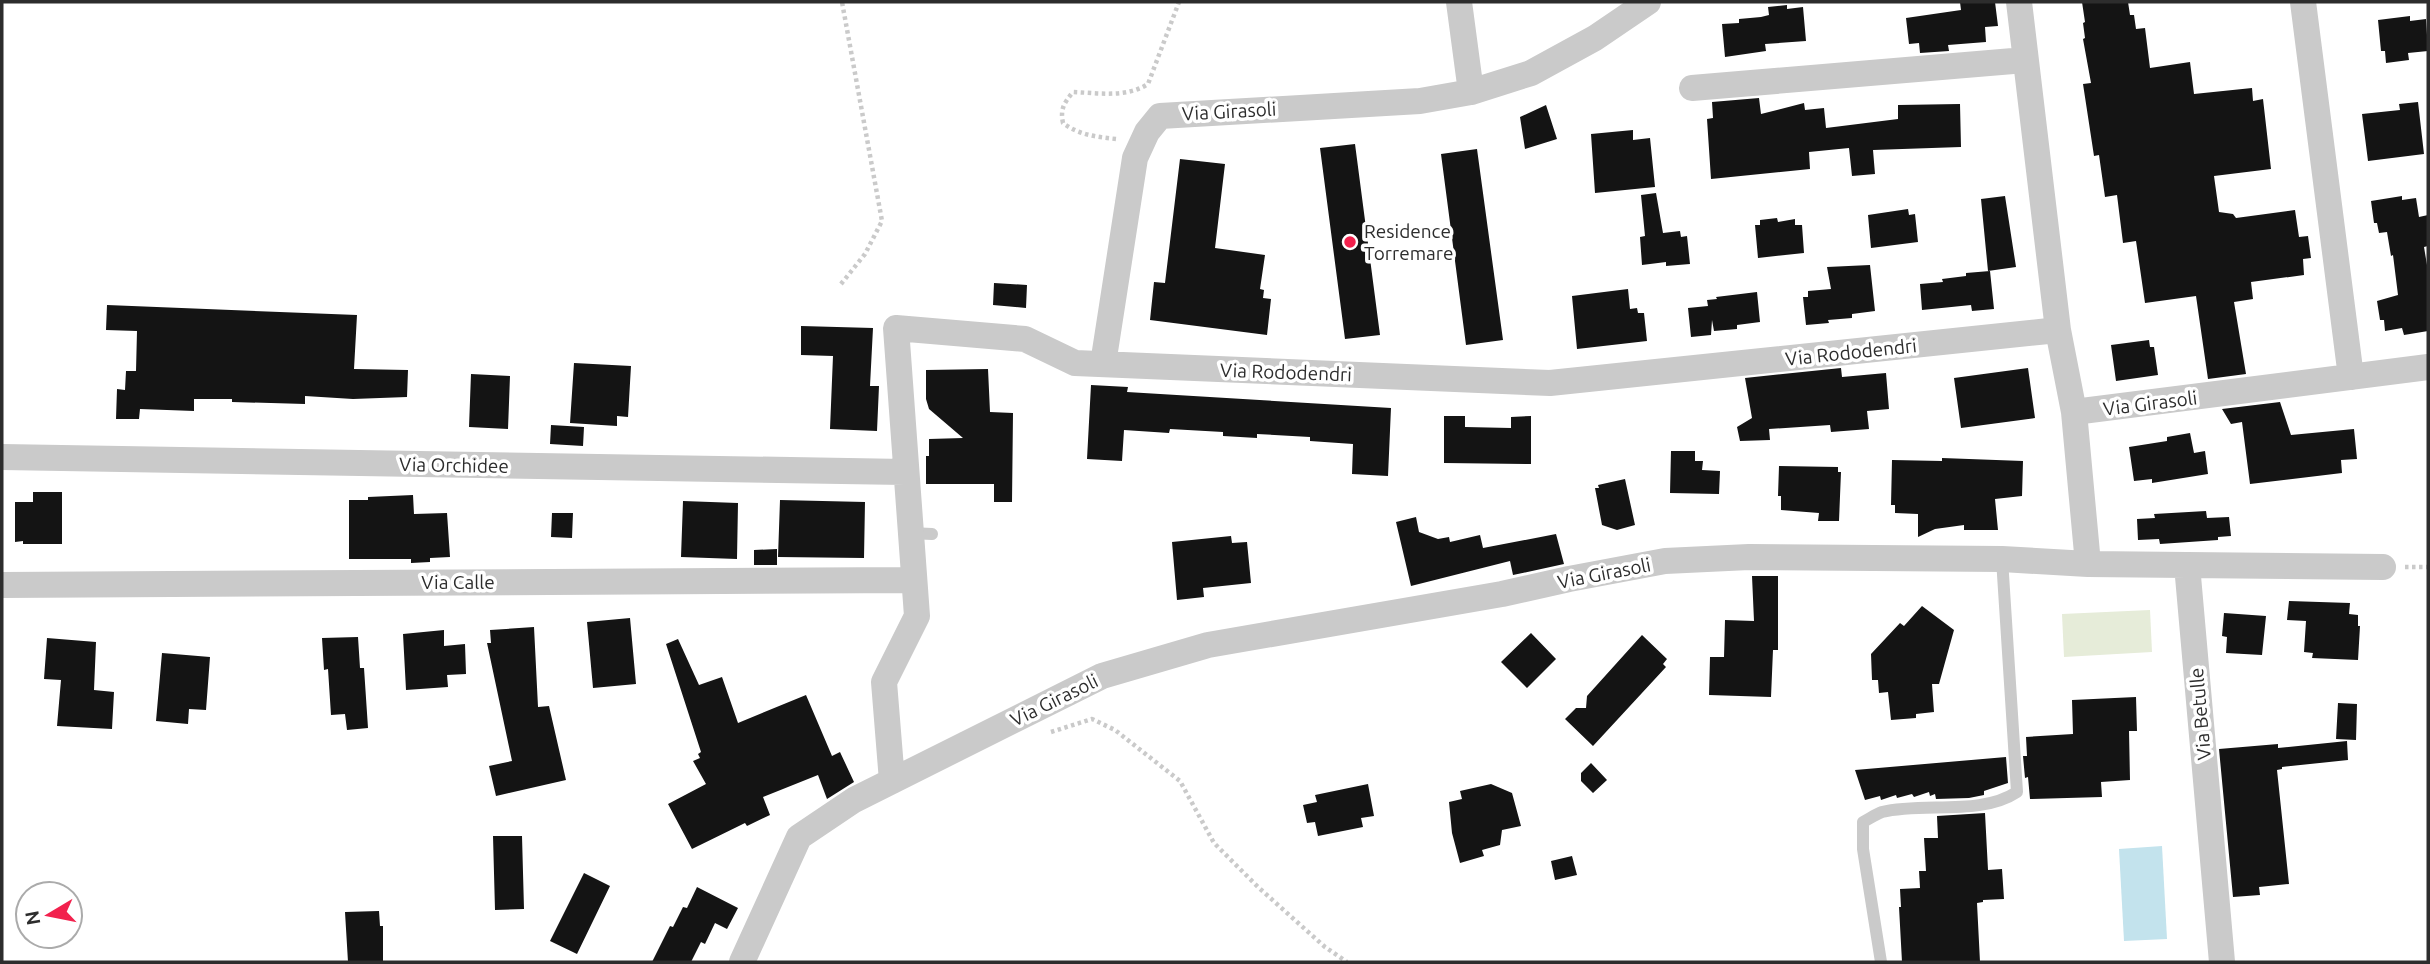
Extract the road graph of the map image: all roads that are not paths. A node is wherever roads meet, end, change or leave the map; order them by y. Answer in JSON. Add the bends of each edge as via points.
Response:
{"nodes":[{"id":1,"x":1459,"y":2,"type":"edge"},
{"id":2,"x":1648,"y":2,"type":"edge"},
{"id":3,"x":2019,"y":2,"type":"edge"},
{"id":4,"x":2303,"y":2,"type":"edge"},
{"id":5,"x":2025,"y":60,"type":"junction"},
{"id":6,"x":1692,"y":88,"type":"dead end"},
{"id":7,"x":1471,"y":92,"type":"junction"},
{"id":8,"x":2058,"y":330,"type":"junction"},
{"id":9,"x":1103,"y":364,"type":"junction"},
{"id":10,"x":2428,"y":367,"type":"edge"},
{"id":11,"x":2351,"y":377,"type":"junction"},
{"id":12,"x":2074,"y":412,"type":"junction"},
{"id":13,"x":2,"y":457,"type":"edge"},
{"id":14,"x":905,"y":472,"type":"junction"},
{"id":15,"x":2002,"y":559,"type":"junction"},
{"id":16,"x":2088,"y":564,"type":"junction"},
{"id":17,"x":2187,"y":565,"type":"junction"},
{"id":18,"x":2383,"y":567,"type":"dead end"},
{"id":19,"x":914,"y":580,"type":"junction"},
{"id":20,"x":2,"y":585,"type":"edge"},
{"id":21,"x":892,"y":781,"type":"junction"},
{"id":22,"x":742,"y":962,"type":"edge"},
{"id":23,"x":1881,"y":962,"type":"edge"},
{"id":24,"x":2222,"y":962,"type":"edge"}],
"edges":[{"from":1,"to":7,"type":"street"},
{"from":2,"to":7,"type":"street","name":"Via Girasoli","via":[[1531,73]]},
{"from":3,"to":5,"type":"street"},
{"from":4,"to":11,"type":"street"},
{"from":5,"to":6,"type":"street"},
{"from":5,"to":8,"type":"street"},
{"from":7,"to":9,"type":"street","name":"Via Girasoli","via":[[1420,100],[1160,116],[1135,158]]},
{"from":8,"to":9,"type":"street","name":"Via Rododendri","via":[[1549,383]]},
{"from":8,"to":12,"type":"street"},
{"from":9,"to":14,"type":"street","name":"Via Rododendri","via":[[1075,363],[1024,339],[895,328]]},
{"from":10,"to":11,"type":"street","name":"Via Girasoli"},
{"from":11,"to":12,"type":"street","name":"Via Girasoli"},
{"from":12,"to":16,"type":"street"},
{"from":13,"to":14,"type":"street","name":"Via Orchidee"},
{"from":14,"to":19,"type":"street","name":"Via Rododendri","via":[[921,533]]},
{"from":15,"to":16,"type":"street","name":"Via Girasoli"},
{"from":15,"to":21,"type":"street","name":"Via Girasoli","via":[[1749,557],[1665,561],[1208,645],[1102,676]]},
{"from":15,"to":23,"type":"lane","via":[[2017,792],[2005,800],[1981,804],[1881,812],[1863,822]]},
{"from":16,"to":17,"type":"street"},
{"from":17,"to":18,"type":"street"},
{"from":17,"to":24,"type":"street","name":"Via Betulle"},
{"from":19,"to":20,"type":"street","name":"Via Calle"},
{"from":19,"to":21,"type":"street","name":"Via Rododendri","via":[[917,617],[884,682]]},
{"from":21,"to":22,"type":"street","name":"Via Girasoli","via":[[799,837]]}]}
